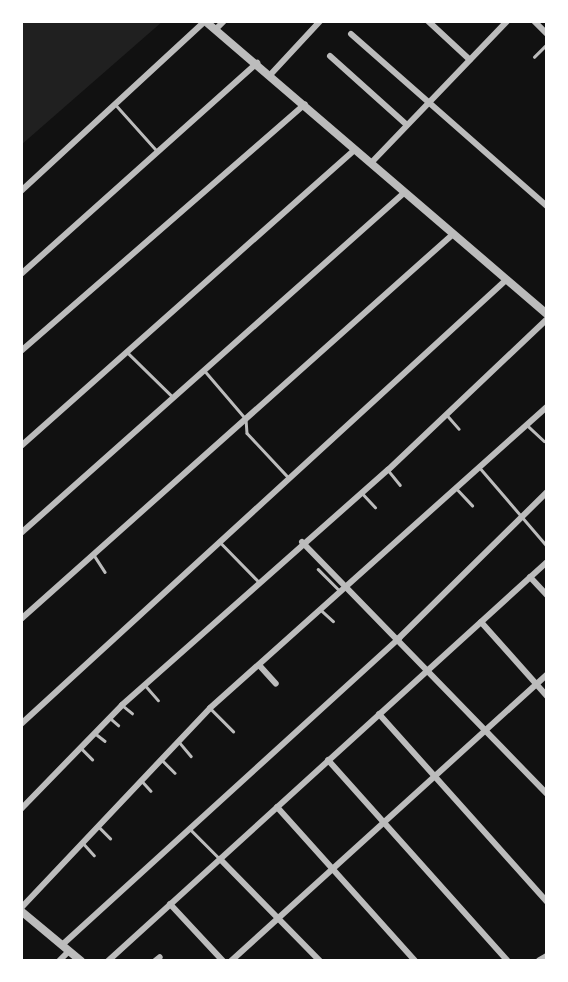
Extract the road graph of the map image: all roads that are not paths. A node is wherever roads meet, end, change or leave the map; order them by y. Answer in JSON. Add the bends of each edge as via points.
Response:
{"nodes":[{"id":1,"x":205,"y":21,"type":"edge"},
{"id":2,"x":224,"y":21,"type":"edge"},
{"id":3,"x":320,"y":21,"type":"edge"},
{"id":4,"x":428,"y":21,"type":"edge"},
{"id":5,"x":507,"y":21,"type":"edge"},
{"id":6,"x":534,"y":21,"type":"edge"},
{"id":7,"x":216,"y":29,"type":"junction"},
{"id":8,"x":351,"y":34,"type":"dead end"},
{"id":9,"x":547,"y":34,"type":"edge"},
{"id":10,"x":547,"y":44,"type":"edge"},
{"id":11,"x":330,"y":56,"type":"dead end"},
{"id":12,"x":534,"y":57,"type":"dead end"},
{"id":13,"x":470,"y":60,"type":"junction"},
{"id":14,"x":257,"y":63,"type":"junction"},
{"id":15,"x":271,"y":74,"type":"junction"},
{"id":16,"x":429,"y":103,"type":"junction"},
{"id":17,"x":305,"y":104,"type":"junction"},
{"id":18,"x":116,"y":105,"type":"junction"},
{"id":19,"x":407,"y":125,"type":"junction"},
{"id":20,"x":355,"y":149,"type":"junction"},
{"id":21,"x":158,"y":152,"type":"junction"},
{"id":22,"x":371,"y":163,"type":"junction"},
{"id":23,"x":21,"y":191,"type":"edge"},
{"id":24,"x":404,"y":193,"type":"junction"},
{"id":25,"x":547,"y":206,"type":"edge"},
{"id":26,"x":452,"y":236,"type":"junction"},
{"id":27,"x":21,"y":275,"type":"edge"},
{"id":28,"x":505,"y":281,"type":"junction"},
{"id":29,"x":547,"y":314,"type":"edge"},
{"id":30,"x":547,"y":319,"type":"edge"},
{"id":31,"x":21,"y":351,"type":"edge"},
{"id":32,"x":127,"y":352,"type":"junction"},
{"id":33,"x":205,"y":372,"type":"junction"},
{"id":34,"x":173,"y":397,"type":"junction"},
{"id":35,"x":547,"y":407,"type":"edge"},
{"id":36,"x":447,"y":415,"type":"junction"},
{"id":37,"x":246,"y":419,"type":"junction"},
{"id":38,"x":528,"y":426,"type":"junction"},
{"id":39,"x":458,"y":429,"type":"dead end"},
{"id":40,"x":544,"y":441,"type":"dead end"},
{"id":41,"x":21,"y":446,"type":"edge"},
{"id":42,"x":481,"y":468,"type":"junction"},
{"id":43,"x":388,"y":470,"type":"junction"},
{"id":44,"x":289,"y":478,"type":"junction"},
{"id":45,"x":400,"y":485,"type":"dead end"},
{"id":46,"x":458,"y":490,"type":"junction"},
{"id":47,"x":361,"y":492,"type":"junction"},
{"id":48,"x":547,"y":492,"type":"edge"},
{"id":49,"x":472,"y":505,"type":"dead end"},
{"id":50,"x":375,"y":507,"type":"dead end"},
{"id":51,"x":521,"y":517,"type":"junction"},
{"id":52,"x":21,"y":533,"type":"edge"},
{"id":53,"x":220,"y":542,"type":"junction"},
{"id":54,"x":302,"y":542,"type":"junction"},
{"id":55,"x":547,"y":546,"type":"edge"},
{"id":56,"x":94,"y":555,"type":"junction"},
{"id":57,"x":547,"y":562,"type":"edge"},
{"id":58,"x":318,"y":569,"type":"dead end"},
{"id":59,"x":105,"y":572,"type":"dead end"},
{"id":60,"x":530,"y":577,"type":"junction"},
{"id":61,"x":259,"y":582,"type":"junction"},
{"id":62,"x":350,"y":586,"type":"junction"},
{"id":63,"x":342,"y":592,"type":"junction"},
{"id":64,"x":547,"y":595,"type":"edge"},
{"id":65,"x":322,"y":611,"type":"junction"},
{"id":66,"x":21,"y":619,"type":"edge"},
{"id":67,"x":333,"y":621,"type":"dead end"},
{"id":68,"x":481,"y":622,"type":"junction"},
{"id":69,"x":399,"y":638,"type":"junction"},
{"id":70,"x":259,"y":665,"type":"junction"},
{"id":71,"x":430,"y":668,"type":"junction"},
{"id":72,"x":547,"y":674,"type":"edge"},
{"id":73,"x":276,"y":684,"type":"dead end"},
{"id":74,"x":536,"y":684,"type":"junction"},
{"id":75,"x":145,"y":685,"type":"junction"},
{"id":76,"x":547,"y":696,"type":"edge"},
{"id":77,"x":158,"y":700,"type":"dead end"},
{"id":78,"x":122,"y":705,"type":"junction"},
{"id":79,"x":210,"y":708,"type":"junction"},
{"id":80,"x":132,"y":713,"type":"dead end"},
{"id":81,"x":379,"y":714,"type":"junction"},
{"id":82,"x":110,"y":718,"type":"junction"},
{"id":83,"x":21,"y":724,"type":"edge"},
{"id":84,"x":118,"y":725,"type":"dead end"},
{"id":85,"x":486,"y":729,"type":"junction"},
{"id":86,"x":233,"y":731,"type":"dead end"},
{"id":87,"x":96,"y":734,"type":"junction"},
{"id":88,"x":177,"y":740,"type":"junction"},
{"id":89,"x":105,"y":741,"type":"dead end"},
{"id":90,"x":81,"y":748,"type":"junction"},
{"id":91,"x":191,"y":756,"type":"dead end"},
{"id":92,"x":160,"y":757,"type":"junction"},
{"id":93,"x":92,"y":759,"type":"dead end"},
{"id":94,"x":328,"y":760,"type":"junction"},
{"id":95,"x":175,"y":773,"type":"dead end"},
{"id":96,"x":434,"y":777,"type":"junction"},
{"id":97,"x":139,"y":779,"type":"junction"},
{"id":98,"x":151,"y":791,"type":"dead end"},
{"id":99,"x":547,"y":794,"type":"edge"},
{"id":100,"x":277,"y":807,"type":"junction"},
{"id":101,"x":21,"y":809,"type":"edge"},
{"id":102,"x":384,"y":823,"type":"junction"},
{"id":103,"x":97,"y":825,"type":"junction"},
{"id":104,"x":190,"y":829,"type":"junction"},
{"id":105,"x":110,"y":838,"type":"dead end"},
{"id":106,"x":81,"y":841,"type":"junction"},
{"id":107,"x":94,"y":855,"type":"dead end"},
{"id":108,"x":220,"y":859,"type":"junction"},
{"id":109,"x":331,"y":870,"type":"junction"},
{"id":110,"x":547,"y":902,"type":"edge"},
{"id":111,"x":170,"y":904,"type":"junction"},
{"id":112,"x":21,"y":909,"type":"edge"},
{"id":113,"x":278,"y":919,"type":"junction"},
{"id":114,"x":66,"y":948,"type":"junction"},
{"id":115,"x":547,"y":957,"type":"edge"},
{"id":116,"x":59,"y":961,"type":"edge"},
{"id":117,"x":81,"y":961,"type":"edge"},
{"id":118,"x":108,"y":961,"type":"edge"},
{"id":119,"x":223,"y":961,"type":"edge"},
{"id":120,"x":231,"y":961,"type":"edge"},
{"id":121,"x":320,"y":961,"type":"edge"},
{"id":122,"x":415,"y":961,"type":"edge"},
{"id":123,"x":508,"y":961,"type":"edge"},
{"id":124,"x":540,"y":961,"type":"edge"}],
"edges":[{"from":1,"to":7,"type":"street"},
{"from":1,"to":18,"type":"street"},
{"from":2,"to":7,"type":"street"},
{"from":3,"to":15,"type":"street"},
{"from":4,"to":13,"type":"street"},
{"from":5,"to":13,"type":"street"},
{"from":6,"to":9,"type":"street"},
{"from":7,"to":14,"type":"street"},
{"from":8,"to":16,"type":"street"},
{"from":10,"to":12,"type":"lane"},
{"from":11,"to":19,"type":"street"},
{"from":13,"to":16,"type":"street"},
{"from":14,"to":15,"type":"street"},
{"from":14,"to":21,"type":"street"},
{"from":15,"to":17,"type":"street"},
{"from":16,"to":19,"type":"street"},
{"from":16,"to":25,"type":"street"},
{"from":17,"to":20,"type":"street"},
{"from":17,"to":31,"type":"street"},
{"from":18,"to":21,"type":"lane"},
{"from":18,"to":23,"type":"street"},
{"from":19,"to":22,"type":"street"},
{"from":20,"to":22,"type":"street"},
{"from":20,"to":32,"type":"street"},
{"from":21,"to":27,"type":"street"},
{"from":22,"to":24,"type":"street"},
{"from":24,"to":26,"type":"street"},
{"from":24,"to":33,"type":"street"},
{"from":26,"to":28,"type":"street"},
{"from":26,"to":37,"type":"street"},
{"from":28,"to":29,"type":"street"},
{"from":28,"to":44,"type":"street"},
{"from":30,"to":36,"type":"street"},
{"from":32,"to":34,"type":"lane"},
{"from":32,"to":41,"type":"street"},
{"from":33,"to":34,"type":"street"},
{"from":33,"to":37,"type":"lane"},
{"from":34,"to":52,"type":"street"},
{"from":35,"to":38,"type":"street"},
{"from":36,"to":39,"type":"lane"},
{"from":36,"to":43,"type":"street"},
{"from":37,"to":44,"type":"lane","via":[[247,433]]},
{"from":37,"to":56,"type":"street"},
{"from":38,"to":40,"type":"lane"},
{"from":38,"to":42,"type":"street"},
{"from":42,"to":46,"type":"street"},
{"from":42,"to":51,"type":"lane"},
{"from":43,"to":45,"type":"lane"},
{"from":43,"to":47,"type":"street"},
{"from":44,"to":53,"type":"street"},
{"from":46,"to":49,"type":"lane"},
{"from":46,"to":62,"type":"street"},
{"from":47,"to":50,"type":"lane"},
{"from":47,"to":54,"type":"street"},
{"from":48,"to":51,"type":"street"},
{"from":51,"to":55,"type":"lane"},
{"from":51,"to":69,"type":"street"},
{"from":53,"to":61,"type":"lane"},
{"from":53,"to":83,"type":"street"},
{"from":54,"to":61,"type":"street"},
{"from":54,"to":62,"type":"street"},
{"from":56,"to":59,"type":"lane"},
{"from":56,"to":66,"type":"street"},
{"from":57,"to":60,"type":"street"},
{"from":58,"to":63,"type":"lane"},
{"from":60,"to":64,"type":"street"},
{"from":60,"to":68,"type":"street"},
{"from":61,"to":75,"type":"street"},
{"from":62,"to":63,"type":"street"},
{"from":62,"to":69,"type":"street"},
{"from":63,"to":65,"type":"street"},
{"from":65,"to":67,"type":"lane"},
{"from":65,"to":70,"type":"street"},
{"from":68,"to":71,"type":"street"},
{"from":68,"to":74,"type":"street"},
{"from":69,"to":71,"type":"street"},
{"from":69,"to":104,"type":"street"},
{"from":70,"to":73,"type":"street"},
{"from":70,"to":79,"type":"street"},
{"from":71,"to":81,"type":"street"},
{"from":71,"to":85,"type":"street"},
{"from":72,"to":74,"type":"street"},
{"from":74,"to":76,"type":"street"},
{"from":74,"to":85,"type":"street"},
{"from":75,"to":77,"type":"lane"},
{"from":75,"to":78,"type":"street"},
{"from":78,"to":80,"type":"lane"},
{"from":78,"to":82,"type":"street"},
{"from":79,"to":86,"type":"lane"},
{"from":79,"to":88,"type":"street"},
{"from":81,"to":94,"type":"street"},
{"from":81,"to":96,"type":"street"},
{"from":82,"to":84,"type":"lane"},
{"from":82,"to":87,"type":"street"},
{"from":85,"to":96,"type":"street"},
{"from":85,"to":99,"type":"street"},
{"from":87,"to":89,"type":"lane"},
{"from":87,"to":90,"type":"street"},
{"from":88,"to":91,"type":"lane"},
{"from":88,"to":92,"type":"street"},
{"from":90,"to":93,"type":"lane"},
{"from":90,"to":101,"type":"street"},
{"from":92,"to":95,"type":"lane"},
{"from":92,"to":97,"type":"street"},
{"from":94,"to":100,"type":"street"},
{"from":94,"to":102,"type":"street"},
{"from":96,"to":102,"type":"street"},
{"from":96,"to":110,"type":"street"},
{"from":97,"to":98,"type":"lane"},
{"from":97,"to":103,"type":"street"},
{"from":100,"to":108,"type":"street"},
{"from":100,"to":109,"type":"street"},
{"from":102,"to":109,"type":"street"},
{"from":102,"to":123,"type":"street"},
{"from":103,"to":105,"type":"lane"},
{"from":103,"to":106,"type":"street"},
{"from":104,"to":108,"type":"lane"},
{"from":104,"to":114,"type":"street"},
{"from":106,"to":107,"type":"lane"},
{"from":106,"to":112,"type":"street"},
{"from":108,"to":111,"type":"street"},
{"from":108,"to":113,"type":"street"},
{"from":109,"to":113,"type":"street"},
{"from":109,"to":122,"type":"street"},
{"from":111,"to":118,"type":"street"},
{"from":111,"to":119,"type":"street"},
{"from":112,"to":114,"type":"street"},
{"from":113,"to":120,"type":"street"},
{"from":113,"to":121,"type":"street"},
{"from":114,"to":116,"type":"street"},
{"from":114,"to":117,"type":"street"},
{"from":115,"to":124,"type":"street"}]}
